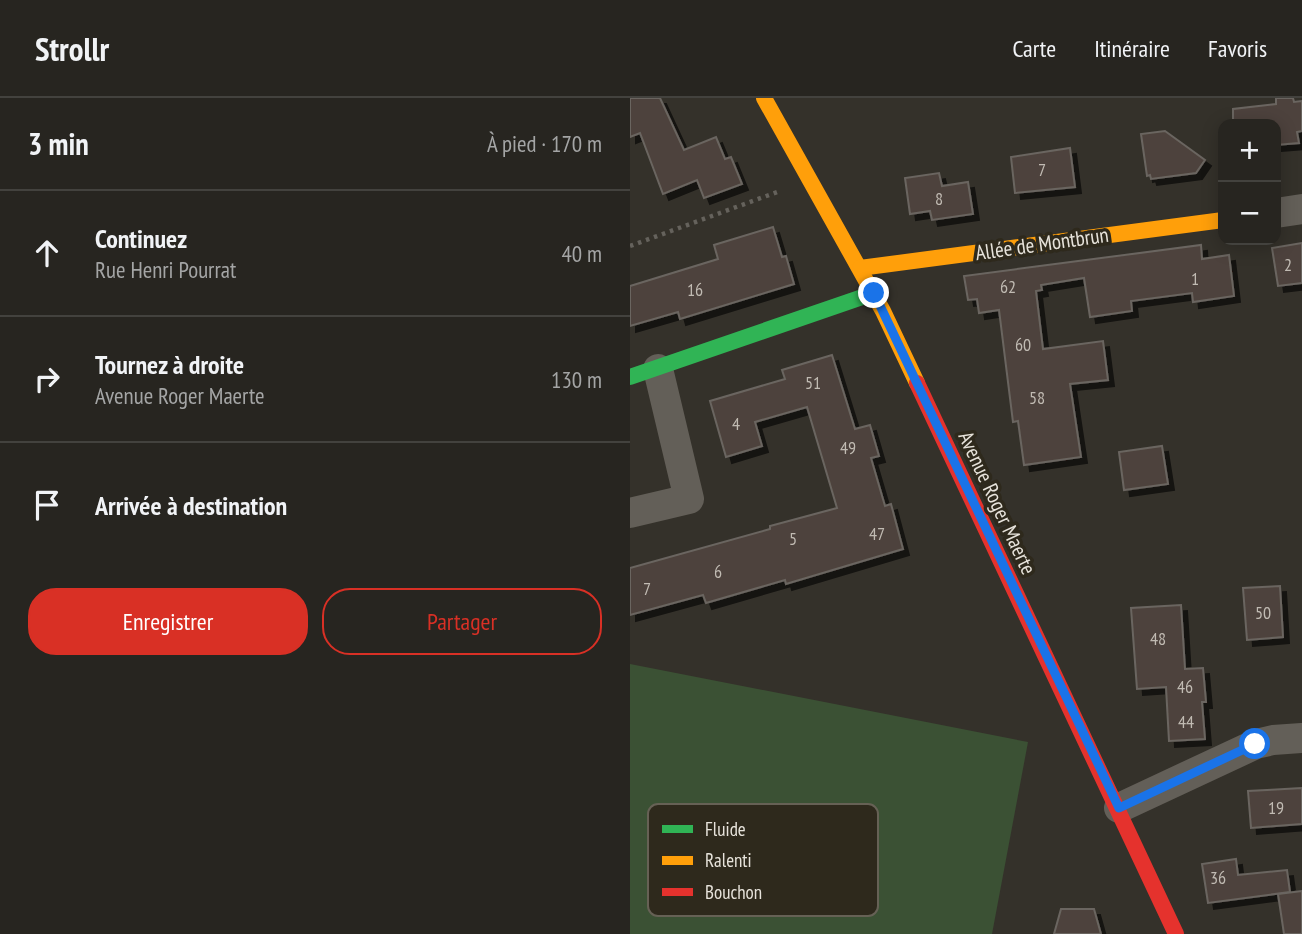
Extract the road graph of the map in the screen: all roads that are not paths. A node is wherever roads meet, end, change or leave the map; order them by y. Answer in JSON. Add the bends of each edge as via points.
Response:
{"nodes":[{"id":1,"x":764,"y":98,"type":"edge"},
{"id":2,"x":1302,"y":209,"type":"edge"},
{"id":3,"x":1281,"y":212,"type":"edge"},
{"id":4,"x":1218,"y":221,"type":"edge"},
{"id":5,"x":860,"y":268,"type":"junction"},
{"id":6,"x":874,"y":293,"type":"junction"},
{"id":7,"x":644,"y":373,"type":"edge"},
{"id":8,"x":630,"y":513,"type":"edge"},
{"id":9,"x":1302,"y":738,"type":"edge"},
{"id":10,"x":1119,"y":808,"type":"junction"},
{"id":11,"x":1176,"y":934,"type":"edge"}],
"edges":[{"from":1,"to":5,"type":"main road","name":"Avenue Roger Maerte"},
{"from":2,"to":3,"type":"street"},
{"from":4,"to":5,"type":"main road","name":"Allée de Montbrun"},
{"from":5,"to":6,"type":"main road","name":"Avenue Roger Maerte"},
{"from":6,"to":7,"type":"main road"},
{"from":6,"to":10,"type":"main road","name":"Avenue Roger Maerte"},
{"from":7,"to":8,"type":"street","via":[[689,499]]},
{"from":9,"to":10,"type":"street","via":[[1255,744]]},
{"from":10,"to":11,"type":"main road","name":"Avenue Roger Maerte"}]}
